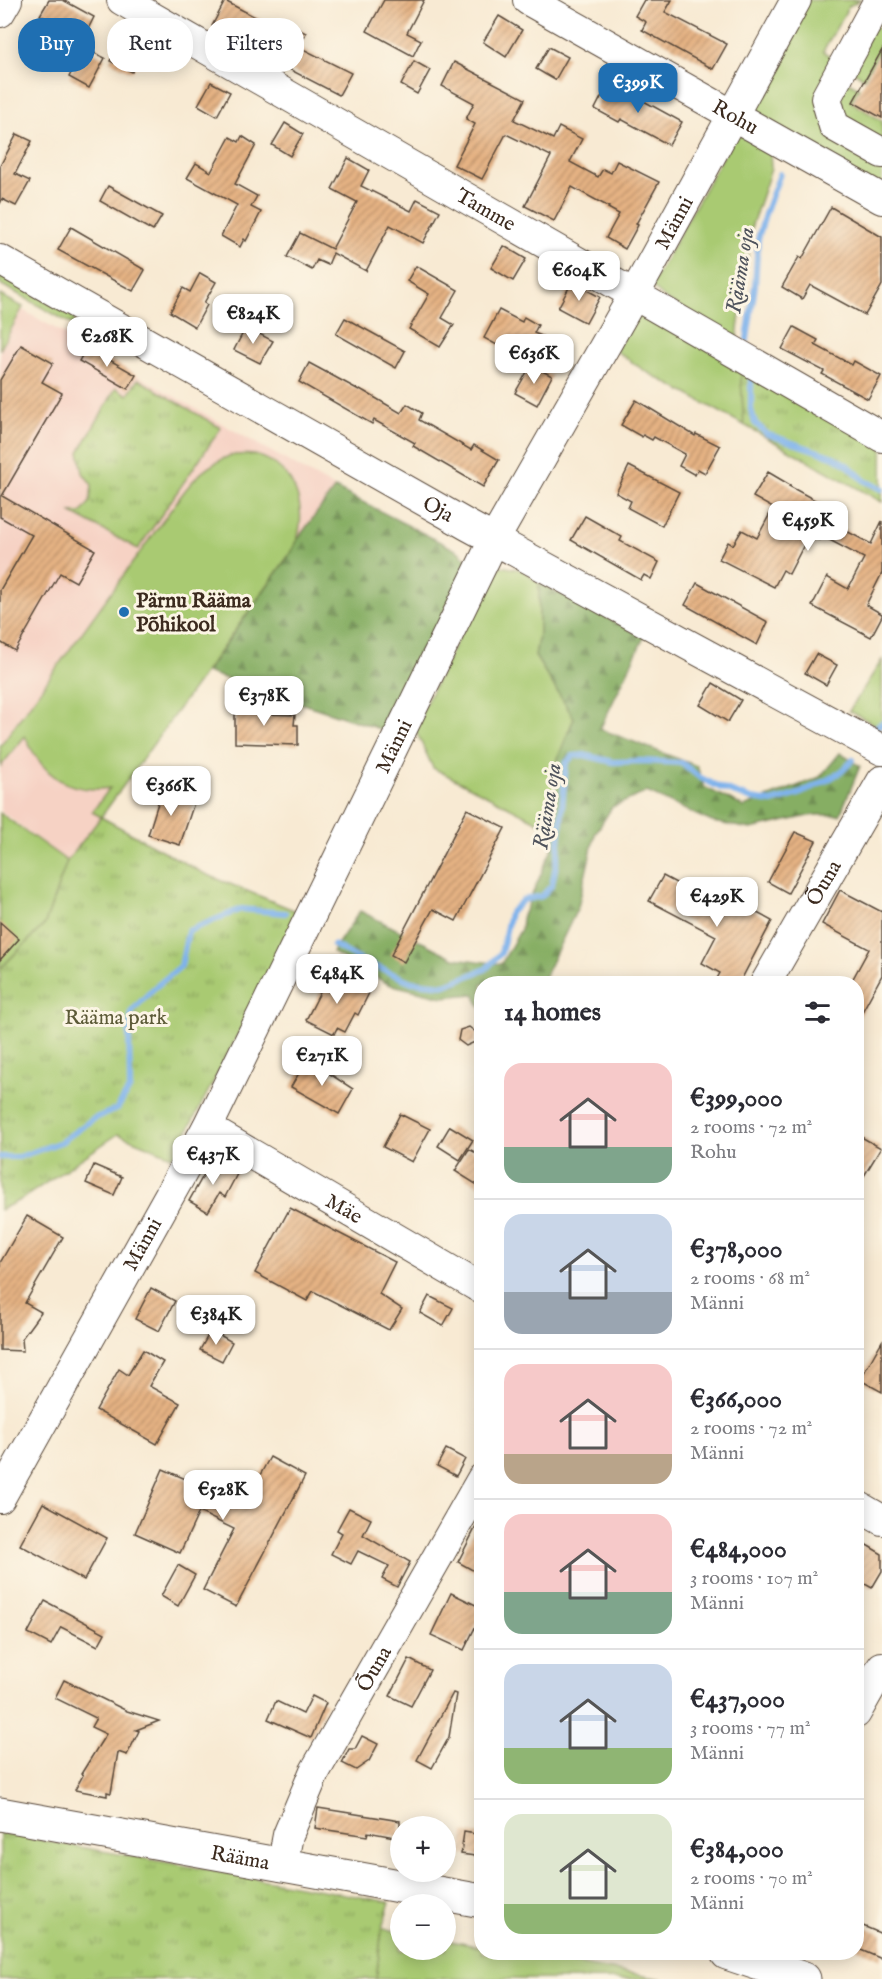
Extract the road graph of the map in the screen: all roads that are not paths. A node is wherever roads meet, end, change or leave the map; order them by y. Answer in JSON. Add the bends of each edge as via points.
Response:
{"nodes":[{"id":1,"x":7,"y":0,"type":"edge"},
{"id":2,"x":122,"y":0,"type":"edge"},
{"id":3,"x":528,"y":0,"type":"edge"},
{"id":4,"x":796,"y":0,"type":"edge"},
{"id":5,"x":879,"y":0,"type":"edge"},
{"id":6,"x":0,"y":12,"type":"edge"},
{"id":7,"x":732,"y":116,"type":"junction"},
{"id":8,"x":882,"y":153,"type":"edge"},
{"id":9,"x":882,"y":199,"type":"edge"},
{"id":10,"x":0,"y":260,"type":"edge"},
{"id":11,"x":634,"y":295,"type":"junction"},
{"id":12,"x":882,"y":437,"type":"edge"},
{"id":13,"x":494,"y":540,"type":"junction"},
{"id":14,"x":882,"y":750,"type":"edge"},
{"id":15,"x":882,"y":781,"type":"edge"},
{"id":16,"x":770,"y":976,"type":"edge"},
{"id":17,"x":207,"y":1128,"type":"junction"},
{"id":18,"x":474,"y":1284,"type":"edge"},
{"id":19,"x":474,"y":1493,"type":"edge"},
{"id":20,"x":0,"y":1498,"type":"edge"},
{"id":21,"x":864,"y":1510,"type":"edge"},
{"id":22,"x":882,"y":1520,"type":"edge"},
{"id":23,"x":882,"y":1667,"type":"edge"},
{"id":24,"x":864,"y":1699,"type":"edge"},
{"id":25,"x":0,"y":1814,"type":"edge"},
{"id":26,"x":282,"y":1866,"type":"junction"},
{"id":27,"x":474,"y":1900,"type":"edge"},
{"id":28,"x":748,"y":1960,"type":"edge"},
{"id":29,"x":804,"y":1979,"type":"edge"}],
"edges":[{"from":1,"to":6,"type":"street"},
{"from":2,"to":11,"type":"street","name":"Tamme"},
{"from":3,"to":7,"type":"street","name":"Rohu"},
{"from":4,"to":7,"type":"street","name":"Männi"},
{"from":5,"to":8,"type":"street","via":[[826,98],[834,126]]},
{"from":7,"to":9,"type":"street","name":"Rohu"},
{"from":7,"to":11,"type":"street","name":"Männi"},
{"from":10,"to":13,"type":"street","name":"Oja"},
{"from":11,"to":12,"type":"street","name":"Tamme"},
{"from":11,"to":13,"type":"street","name":"Männi"},
{"from":13,"to":14,"type":"street","name":"Oja"},
{"from":13,"to":17,"type":"street","name":"Männi"},
{"from":15,"to":16,"type":"street","name":"Õuna"},
{"from":17,"to":18,"type":"street","name":"Mäe"},
{"from":17,"to":20,"type":"street","name":"Männi"},
{"from":19,"to":26,"type":"street","name":"Õuna","via":[[314,1773],[288,1835]]},
{"from":21,"to":22,"type":"street"},
{"from":23,"to":24,"type":"street"},
{"from":25,"to":26,"type":"main road","name":"Rääma"},
{"from":26,"to":27,"type":"main road","name":"Rääma"},
{"from":28,"to":29,"type":"main road"}]}
